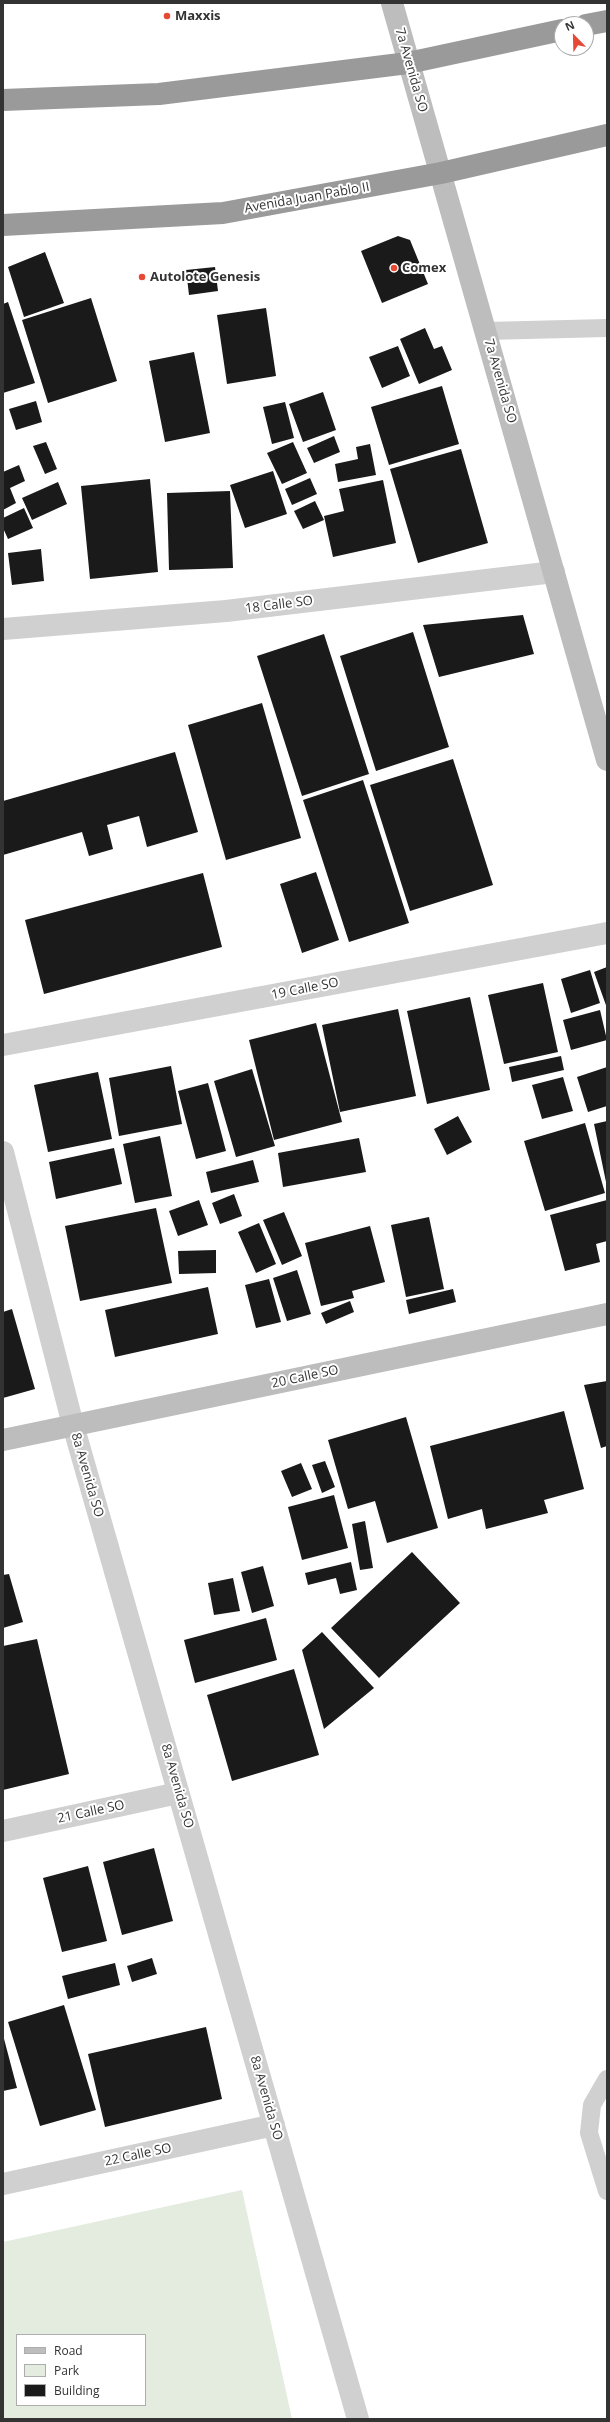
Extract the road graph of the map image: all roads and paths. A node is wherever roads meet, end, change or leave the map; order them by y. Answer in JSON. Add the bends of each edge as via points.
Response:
{"nodes":[{"id":1,"x":392,"y":3,"type":"edge"},
{"id":2,"x":607,"y":21,"type":"edge"},
{"id":3,"x":594,"y":24,"type":"edge"},
{"id":4,"x":554,"y":32,"type":"edge"},
{"id":5,"x":408,"y":63,"type":"junction"},
{"id":6,"x":3,"y":100,"type":"edge"},
{"id":7,"x":607,"y":135,"type":"edge"},
{"id":8,"x":442,"y":173,"type":"junction"},
{"id":9,"x":3,"y":225,"type":"edge"},
{"id":10,"x":607,"y":328,"type":"edge"},
{"id":11,"x":486,"y":331,"type":"junction"},
{"id":12,"x":554,"y":572,"type":"junction"},
{"id":13,"x":3,"y":628,"type":"edge"},
{"id":14,"x":607,"y":760,"type":"edge"},
{"id":15,"x":607,"y":933,"type":"edge"},
{"id":16,"x":3,"y":1045,"type":"edge"},
{"id":17,"x":3,"y":1152,"type":"edge"},
{"id":18,"x":607,"y":1314,"type":"edge"},
{"id":19,"x":73,"y":1425,"type":"junction"},
{"id":20,"x":3,"y":1440,"type":"edge"},
{"id":21,"x":178,"y":1793,"type":"junction"},
{"id":22,"x":3,"y":1831,"type":"edge"},
{"id":23,"x":607,"y":2079,"type":"edge"},
{"id":24,"x":274,"y":2126,"type":"junction"},
{"id":25,"x":3,"y":2184,"type":"edge"},
{"id":26,"x":607,"y":2191,"type":"edge"},
{"id":27,"x":358,"y":2419,"type":"edge"}],
"edges":[{"from":1,"to":5,"type":"street","name":"7a Avenida SO"},
{"from":2,"to":3,"type":"highway"},
{"from":4,"to":5,"type":"highway"},
{"from":5,"to":6,"type":"highway","via":[[159,94]]},
{"from":5,"to":8,"type":"street","name":"7a Avenida SO"},
{"from":7,"to":8,"type":"highway","name":"Avenida Juan Pablo II"},
{"from":8,"to":9,"type":"highway","name":"Avenida Juan Pablo II","via":[[222,213]]},
{"from":8,"to":11,"type":"street","name":"7a Avenida SO"},
{"from":10,"to":11,"type":"lane"},
{"from":11,"to":12,"type":"street","name":"7a Avenida SO"},
{"from":12,"to":13,"type":"street","name":"18 Calle SO","via":[[226,611]]},
{"from":12,"to":14,"type":"street","name":"7a Avenida SO"},
{"from":15,"to":16,"type":"street","name":"19 Calle SO"},
{"from":17,"to":19,"type":"street","name":"8a Avenida SO"},
{"from":18,"to":19,"type":"street","name":"20 Calle SO"},
{"from":19,"to":20,"type":"street","name":"20 Calle SO"},
{"from":19,"to":21,"type":"street","name":"8a Avenida SO"},
{"from":21,"to":22,"type":"street","name":"21 Calle SO"},
{"from":21,"to":24,"type":"street","name":"8a Avenida SO"},
{"from":23,"to":26,"type":"lane","via":[[592,2105],[589,2133]]},
{"from":24,"to":25,"type":"street","name":"22 Calle SO"},
{"from":24,"to":27,"type":"street","name":"8a Avenida SO"}]}
